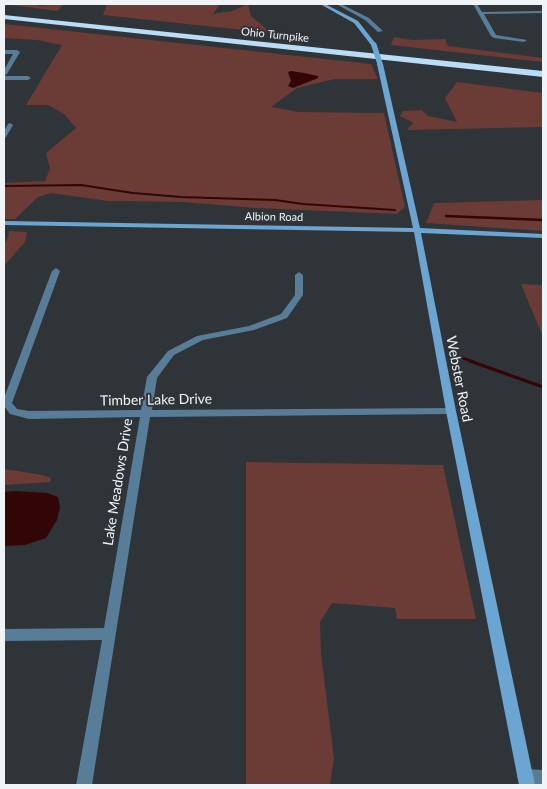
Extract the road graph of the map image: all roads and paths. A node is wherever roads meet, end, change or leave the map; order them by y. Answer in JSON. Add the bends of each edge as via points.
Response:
{"nodes":[{"id":1,"x":322,"y":4,"type":"edge"},
{"id":2,"x":354,"y":4,"type":"edge"},
{"id":3,"x":475,"y":4,"type":"edge"},
{"id":4,"x":341,"y":5,"type":"edge"},
{"id":5,"x":4,"y":10,"type":"edge"},
{"id":6,"x":543,"y":13,"type":"edge"},
{"id":7,"x":482,"y":14,"type":"junction"},
{"id":8,"x":4,"y":17,"type":"edge"},
{"id":9,"x":380,"y":31,"type":"dead end"},
{"id":10,"x":524,"y":40,"type":"dead end"},
{"id":11,"x":4,"y":52,"type":"edge"},
{"id":12,"x":543,"y":66,"type":"edge"},
{"id":13,"x":543,"y":74,"type":"edge"},
{"id":14,"x":4,"y":76,"type":"edge"},
{"id":15,"x":28,"y":78,"type":"dead end"},
{"id":16,"x":7,"y":125,"type":"edge"},
{"id":17,"x":4,"y":136,"type":"edge"},
{"id":18,"x":4,"y":223,"type":"edge"},
{"id":19,"x":416,"y":230,"type":"junction"},
{"id":20,"x":543,"y":236,"type":"edge"},
{"id":21,"x":56,"y":271,"type":"dead end"},
{"id":22,"x":299,"y":274,"type":"dead end"},
{"id":23,"x":451,"y":411,"type":"junction"},
{"id":24,"x":144,"y":413,"type":"junction"},
{"id":25,"x":109,"y":634,"type":"junction"},
{"id":26,"x":4,"y":635,"type":"edge"},
{"id":27,"x":543,"y":777,"type":"edge"},
{"id":28,"x":526,"y":781,"type":"edge"},
{"id":29,"x":84,"y":785,"type":"edge"}],
"edges":[{"from":1,"to":19,"type":"street","name":"Webster Road","bridge":true,"via":[[356,22],[374,45]]},
{"from":2,"to":4,"type":"street"},
{"from":3,"to":7,"type":"street"},
{"from":4,"to":9,"type":"street","via":[[367,19]]},
{"from":5,"to":12,"type":"highway","name":"Ohio Turnpike"},
{"from":6,"to":7,"type":"street"},
{"from":7,"to":10,"type":"street","via":[[494,36]]},
{"from":8,"to":13,"type":"highway","name":"Ohio Turnpike"},
{"from":11,"to":14,"type":"street","via":[[17,52]]},
{"from":14,"to":15,"type":"street"},
{"from":16,"to":17,"type":"street"},
{"from":18,"to":19,"type":"street","name":"Albion Road"},
{"from":19,"to":20,"type":"street","name":"Albion Road"},
{"from":19,"to":23,"type":"street","name":"Webster Road"},
{"from":21,"to":24,"type":"street","name":"Timber Lake Drive","via":[[7,403],[14,412],[30,415]]},
{"from":22,"to":24,"type":"street","name":"Lake Meadows Drive","via":[[299,295],[284,316],[251,328],[200,338],[171,353],[152,377]]},
{"from":23,"to":24,"type":"street","name":"Timber Lake Drive"},
{"from":23,"to":28,"type":"street","name":"Webster Road"},
{"from":24,"to":25,"type":"street","name":"Lake Meadows Drive"},
{"from":25,"to":26,"type":"street"},
{"from":25,"to":29,"type":"street","name":"Lake Meadows Drive"},
{"from":27,"to":28,"type":"street"}]}
